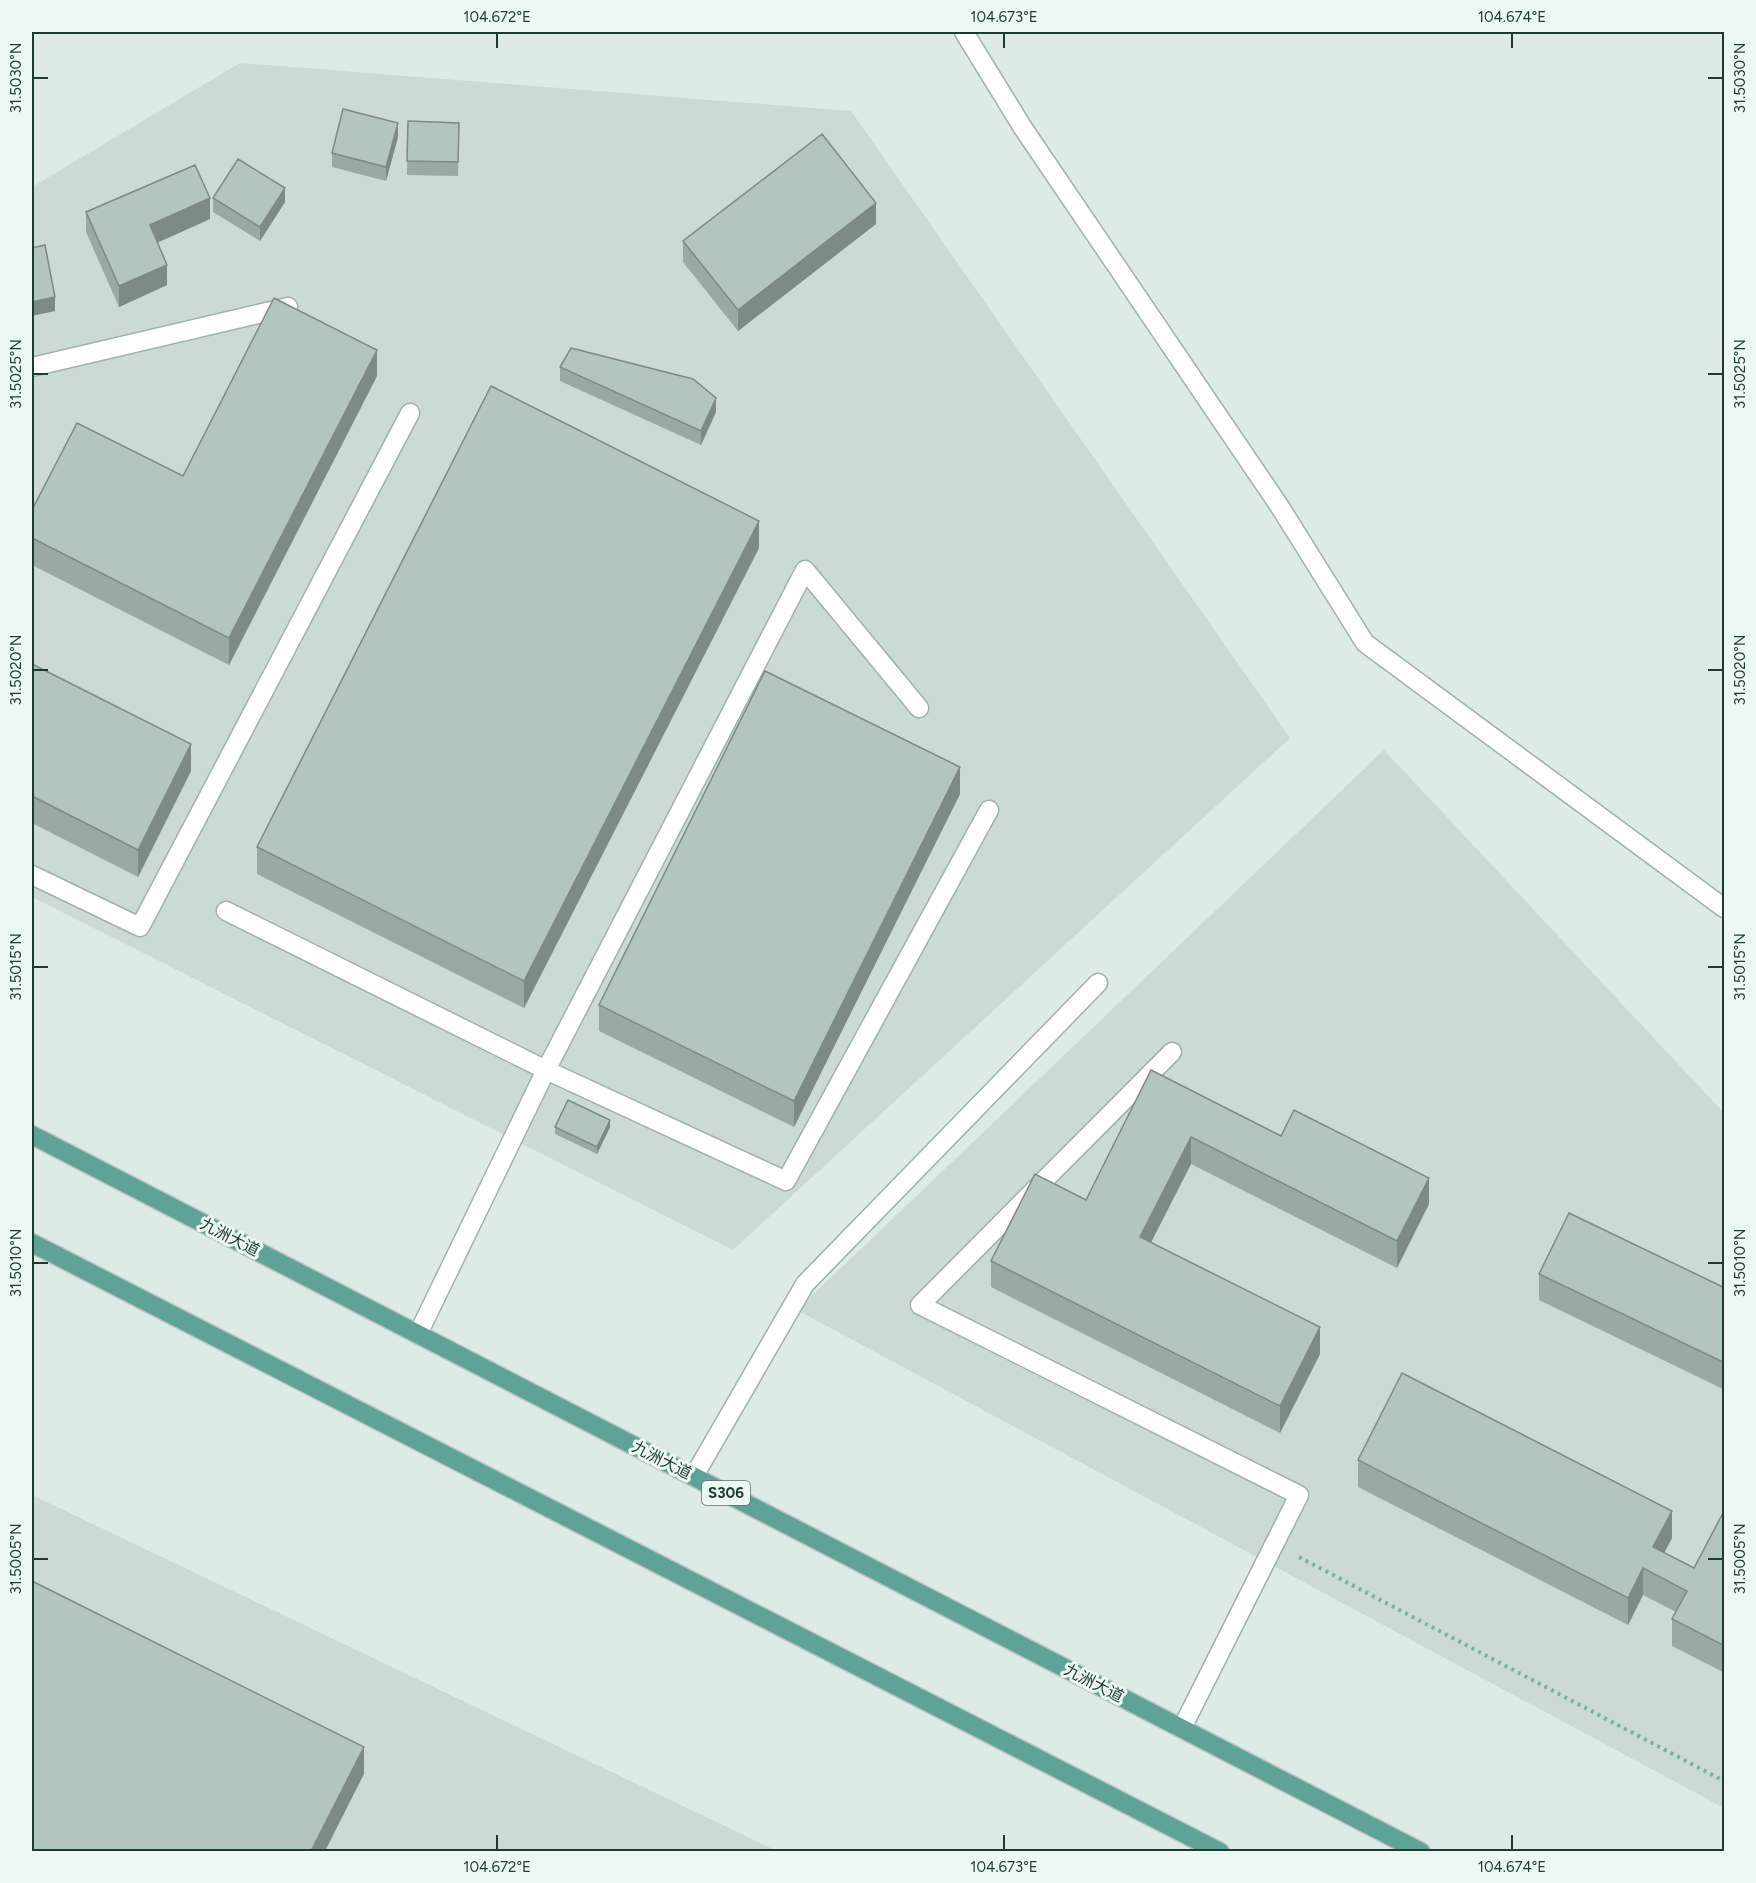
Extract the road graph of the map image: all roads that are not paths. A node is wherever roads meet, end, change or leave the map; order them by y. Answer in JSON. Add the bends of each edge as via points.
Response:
{"nodes":[{"id":1,"x":964,"y":32,"type":"edge"},
{"id":2,"x":288,"y":307,"type":"edge"},
{"id":3,"x":32,"y":368,"type":"edge"},
{"id":4,"x":410,"y":413,"type":"dead end"},
{"id":5,"x":918,"y":708,"type":"dead end"},
{"id":6,"x":989,"y":810,"type":"dead end"},
{"id":7,"x":32,"y":875,"type":"edge"},
{"id":8,"x":1725,"y":908,"type":"edge"},
{"id":9,"x":226,"y":911,"type":"dead end"},
{"id":10,"x":1098,"y":983,"type":"dead end"},
{"id":11,"x":1172,"y":1052,"type":"dead end"},
{"id":12,"x":546,"y":1070,"type":"junction"},
{"id":13,"x":32,"y":1135,"type":"edge"},
{"id":14,"x":32,"y":1243,"type":"edge"},
{"id":15,"x":418,"y":1334,"type":"junction"},
{"id":16,"x":694,"y":1476,"type":"junction"},
{"id":17,"x":1182,"y":1728,"type":"junction"},
{"id":18,"x":1220,"y":1851,"type":"edge"},
{"id":19,"x":1421,"y":1851,"type":"edge"}],
"edges":[{"from":1,"to":8,"type":"street","via":[[1023,128],[1273,498],[1365,643]]},
{"from":2,"to":3,"type":"street"},
{"from":4,"to":7,"type":"street","via":[[140,927]]},
{"from":5,"to":12,"type":"street","via":[[805,570]]},
{"from":6,"to":12,"type":"street","via":[[786,1181]]},
{"from":9,"to":12,"type":"street"},
{"from":10,"to":16,"type":"street","via":[[805,1284]]},
{"from":11,"to":17,"type":"street","via":[[920,1305],[1299,1495]]},
{"from":12,"to":15,"type":"street"},
{"from":13,"to":15,"type":"main road","name":"九洲大道","number":"S306"},
{"from":14,"to":18,"type":"main road"},
{"from":15,"to":16,"type":"main road","name":"九洲大道","number":"S306"},
{"from":16,"to":17,"type":"main road","name":"九洲大道","number":"S306"},
{"from":17,"to":19,"type":"main road","name":"九洲大道","number":"S306"}]}
